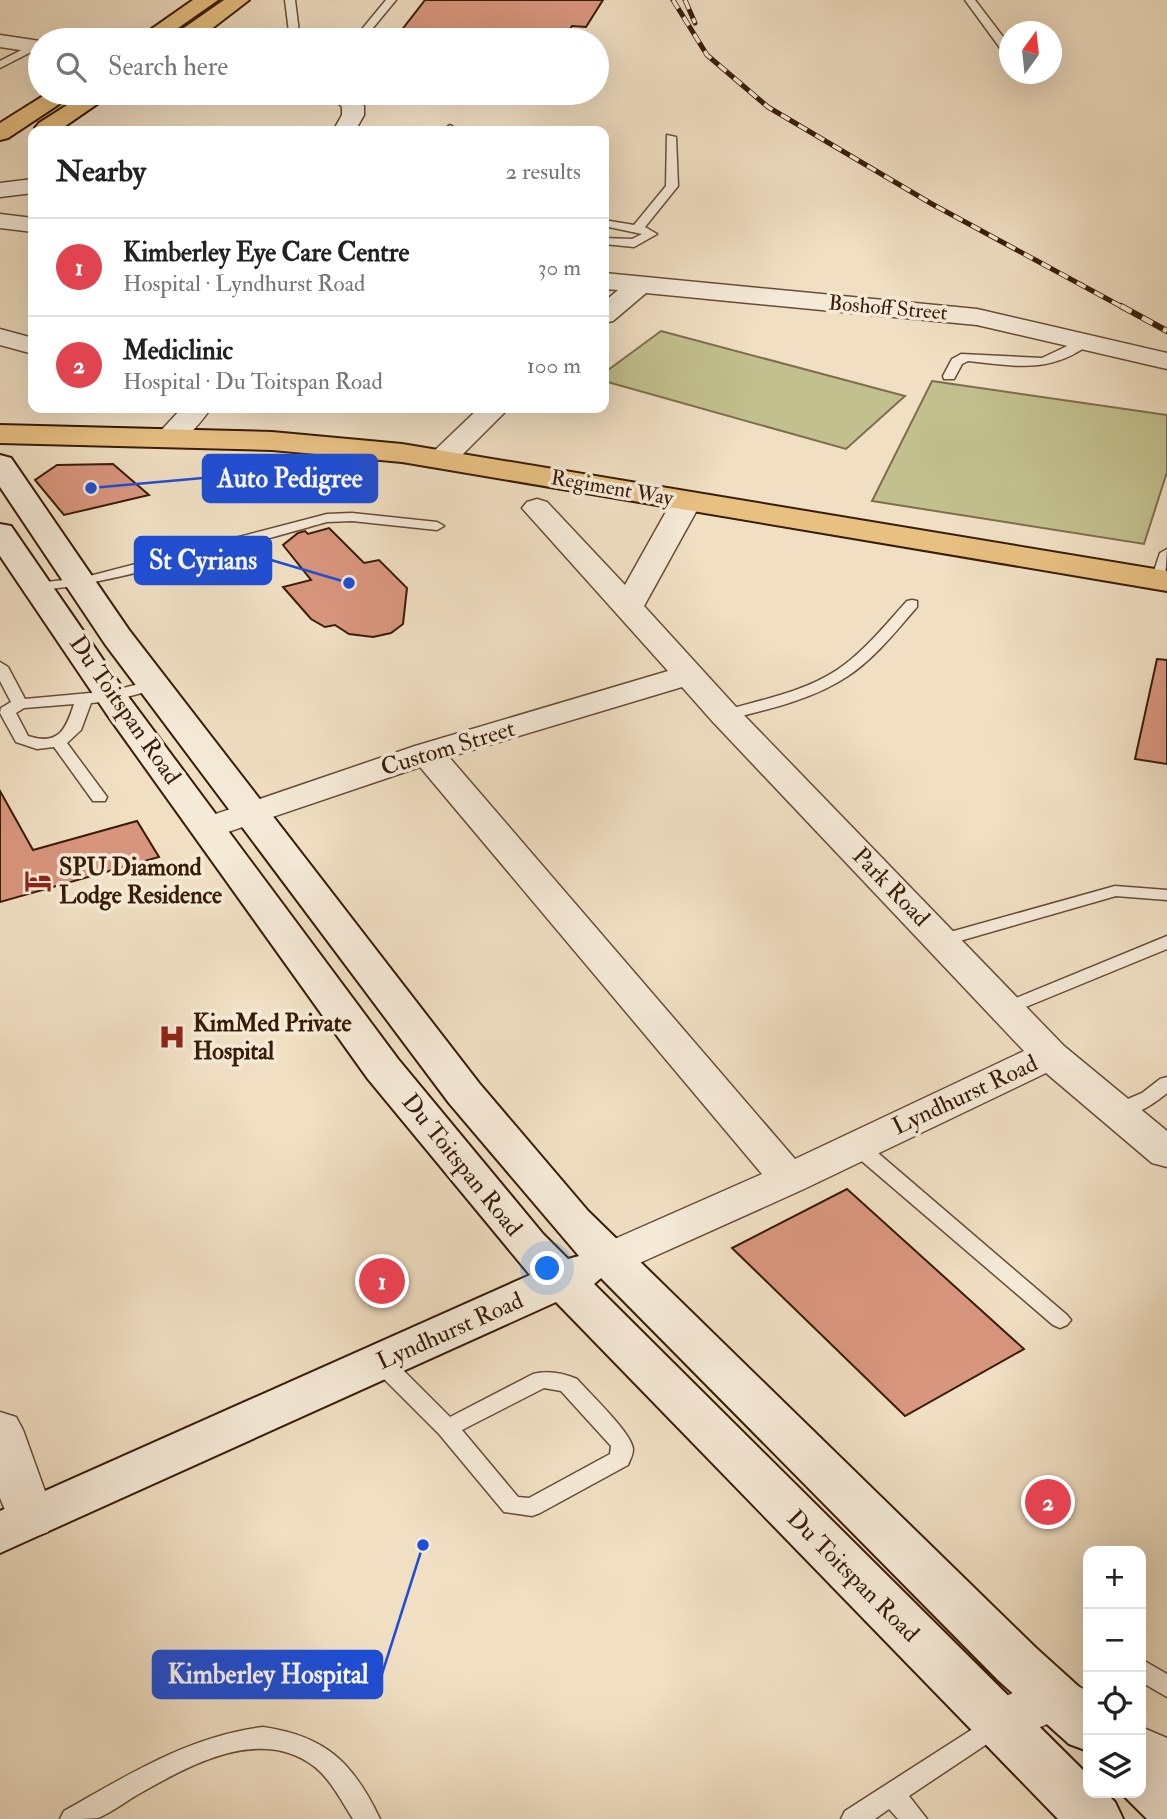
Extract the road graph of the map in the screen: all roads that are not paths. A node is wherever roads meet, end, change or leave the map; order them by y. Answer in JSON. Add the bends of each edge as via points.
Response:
{"nodes":[{"id":1,"x":207,"y":0,"type":"edge"},
{"id":2,"x":238,"y":0,"type":"edge"},
{"id":3,"x":290,"y":0,"type":"edge"},
{"id":4,"x":391,"y":0,"type":"edge"},
{"id":5,"x":970,"y":0,"type":"edge"},
{"id":6,"x":165,"y":28,"type":"edge"},
{"id":7,"x":199,"y":28,"type":"edge"},
{"id":8,"x":292,"y":28,"type":"edge"},
{"id":9,"x":368,"y":28,"type":"edge"},
{"id":10,"x":999,"y":39,"type":"edge"},
{"id":11,"x":0,"y":41,"type":"edge"},
{"id":12,"x":28,"y":45,"type":"edge"},
{"id":13,"x":28,"y":52,"type":"edge"},
{"id":14,"x":0,"y":65,"type":"edge"},
{"id":15,"x":45,"y":105,"type":"edge"},
{"id":16,"x":82,"y":105,"type":"edge"},
{"id":17,"x":348,"y":105,"type":"edge"},
{"id":18,"x":49,"y":126,"type":"edge"},
{"id":19,"x":346,"y":126,"type":"edge"},
{"id":20,"x":0,"y":133,"type":"edge"},
{"id":21,"x":671,"y":137,"type":"dead end"},
{"id":22,"x":28,"y":139,"type":"edge"},
{"id":23,"x":0,"y":158,"type":"edge"},
{"id":24,"x":28,"y":187,"type":"edge"},
{"id":25,"x":0,"y":190,"type":"edge"},
{"id":26,"x":609,"y":224,"type":"edge"},
{"id":27,"x":637,"y":229,"type":"junction"},
{"id":28,"x":609,"y":241,"type":"edge"},
{"id":29,"x":609,"y":282,"type":"edge"},
{"id":30,"x":640,"y":285,"type":"junction"},
{"id":31,"x":609,"y":312,"type":"edge"},
{"id":32,"x":0,"y":337,"type":"edge"},
{"id":33,"x":1086,"y":341,"type":"junction"},
{"id":34,"x":28,"y":345,"type":"edge"},
{"id":35,"x":1167,"y":361,"type":"edge"},
{"id":36,"x":949,"y":376,"type":"dead end"},
{"id":37,"x":192,"y":413,"type":"edge"},
{"id":38,"x":490,"y":413,"type":"edge"},
{"id":39,"x":0,"y":434,"type":"edge"},
{"id":40,"x":53,"y":437,"type":"junction"},
{"id":41,"x":169,"y":437,"type":"junction"},
{"id":42,"x":0,"y":444,"type":"edge"},
{"id":43,"x":442,"y":458,"type":"junction"},
{"id":44,"x":0,"y":464,"type":"edge"},
{"id":45,"x":687,"y":501,"type":"junction"},
{"id":46,"x":537,"y":508,"type":"dead end"},
{"id":47,"x":438,"y":526,"type":"dead end"},
{"id":48,"x":0,"y":533,"type":"edge"},
{"id":49,"x":656,"y":556,"type":"junction"},
{"id":50,"x":584,"y":558,"type":"junction"},
{"id":51,"x":1164,"y":571,"type":"edge"},
{"id":52,"x":82,"y":582,"type":"junction"},
{"id":53,"x":37,"y":587,"type":"junction"},
{"id":54,"x":912,"y":604,"type":"dead end"},
{"id":55,"x":628,"y":607,"type":"junction"},
{"id":56,"x":0,"y":667,"type":"edge"},
{"id":57,"x":688,"y":675,"type":"junction"},
{"id":58,"x":155,"y":685,"type":"junction"},
{"id":59,"x":98,"y":698,"type":"junction"},
{"id":60,"x":20,"y":705,"type":"junction"},
{"id":61,"x":725,"y":715,"type":"junction"},
{"id":62,"x":58,"y":742,"type":"junction"},
{"id":63,"x":427,"y":753,"type":"junction"},
{"id":64,"x":99,"y":797,"type":"dead end"},
{"id":65,"x":252,"y":812,"type":"junction"},
{"id":66,"x":210,"y":827,"type":"junction"},
{"id":67,"x":1167,"y":895,"type":"edge"},
{"id":68,"x":942,"y":940,"type":"junction"},
{"id":69,"x":1167,"y":942,"type":"edge"},
{"id":70,"x":1005,"y":1009,"type":"junction"},
{"id":71,"x":1050,"y":1055,"type":"junction"},
{"id":72,"x":1167,"y":1083,"type":"edge"},
{"id":73,"x":1116,"y":1112,"type":"junction"},
{"id":74,"x":857,"y":1146,"type":"junction"},
{"id":75,"x":1167,"y":1153,"type":"edge"},
{"id":76,"x":789,"y":1179,"type":"junction"},
{"id":77,"x":609,"y":1259,"type":"junction"},
{"id":78,"x":562,"y":1280,"type":"junction"},
{"id":79,"x":1060,"y":1320,"type":"dead end"},
{"id":80,"x":381,"y":1362,"type":"junction"},
{"id":81,"x":447,"y":1428,"type":"junction"},
{"id":82,"x":0,"y":1430,"type":"edge"},
{"id":83,"x":16,"y":1526,"type":"edge"},
{"id":84,"x":1145,"y":1672,"type":"edge"},
{"id":85,"x":1167,"y":1687,"type":"edge"},
{"id":86,"x":1077,"y":1714,"type":"edge"},
{"id":87,"x":999,"y":1723,"type":"junction"},
{"id":88,"x":1146,"y":1752,"type":"edge"},
{"id":89,"x":1167,"y":1765,"type":"edge"},
{"id":90,"x":1146,"y":1782,"type":"edge"},
{"id":91,"x":891,"y":1794,"type":"junction"},
{"id":92,"x":1167,"y":1802,"type":"edge"},
{"id":93,"x":73,"y":1819,"type":"edge"},
{"id":94,"x":367,"y":1819,"type":"edge"},
{"id":95,"x":854,"y":1819,"type":"edge"},
{"id":96,"x":914,"y":1819,"type":"edge"},
{"id":97,"x":1095,"y":1819,"type":"edge"}],
"edges":[{"from":1,"to":6,"type":"main road"},
{"from":2,"to":7,"type":"main road"},
{"from":3,"to":8,"type":"lane"},
{"from":4,"to":9,"type":"lane"},
{"from":5,"to":10,"type":"lane"},
{"from":11,"to":12,"type":"street"},
{"from":13,"to":14,"type":"lane"},
{"from":15,"to":20,"type":"main road"},
{"from":16,"to":18,"type":"main road"},
{"from":17,"to":19,"type":"street","via":[[354,110]]},
{"from":21,"to":27,"type":"lane","via":[[672,186]]},
{"from":22,"to":23,"type":"main road"},
{"from":24,"to":25,"type":"street"},
{"from":26,"to":27,"type":"lane"},
{"from":27,"to":28,"type":"lane","via":[[651,234],[634,243]]},
{"from":29,"to":30,"type":"street","name":"Boshoff Street"},
{"from":30,"to":31,"type":"street"},
{"from":30,"to":33,"type":"street","name":"Boshoff Street","via":[[957,314]]},
{"from":32,"to":34,"type":"street"},
{"from":33,"to":35,"type":"street","name":"Boshoff Street"},
{"from":33,"to":36,"type":"lane","via":[[1071,354],[1039,364],[966,357]]},
{"from":37,"to":41,"type":"street"},
{"from":38,"to":43,"type":"street"},
{"from":39,"to":40,"type":"main road","name":"Regiment Way"},
{"from":40,"to":41,"type":"main road","name":"Regiment Way"},
{"from":40,"to":42,"type":"main road","name":"Regiment Way"},
{"from":41,"to":43,"type":"main road","name":"Regiment Way","via":[[305,443]]},
{"from":43,"to":45,"type":"main road","name":"Regiment Way"},
{"from":44,"to":52,"type":"street","name":"Du Toitspan Road"},
{"from":45,"to":49,"type":"street"},
{"from":45,"to":51,"type":"main road","name":"Regiment Way"},
{"from":46,"to":50,"type":"street","name":"Park Road"},
{"from":47,"to":52,"type":"lane","via":[[327,518]]},
{"from":48,"to":53,"type":"street","name":"Du Toitspan Road"},
{"from":49,"to":50,"type":"street","via":[[622,561]]},
{"from":49,"to":55,"type":"street"},
{"from":50,"to":55,"type":"street","name":"Park Road"},
{"from":52,"to":53,"type":"lane"},
{"from":52,"to":58,"type":"street","name":"Du Toitspan Road"},
{"from":53,"to":59,"type":"street","name":"Du Toitspan Road"},
{"from":54,"to":61,"type":"lane","via":[[855,663],[834,678]]},
{"from":55,"to":57,"type":"street","name":"Park Road"},
{"from":56,"to":60,"type":"lane"},
{"from":57,"to":61,"type":"street","name":"Park Road"},
{"from":57,"to":63,"type":"street","name":"Custom Street"},
{"from":58,"to":59,"type":"lane"},
{"from":58,"to":65,"type":"street","name":"Du Toitspan Road"},
{"from":59,"to":60,"type":"lane"},
{"from":59,"to":62,"type":"lane","via":[[74,730]]},
{"from":59,"to":66,"type":"street","name":"Du Toitspan Road"},
{"from":60,"to":62,"type":"lane","via":[[7,710],[22,739],[37,744]]},
{"from":61,"to":68,"type":"street","name":"Park Road"},
{"from":62,"to":64,"type":"lane"},
{"from":63,"to":65,"type":"street","name":"Custom Street"},
{"from":63,"to":76,"type":"street"},
{"from":65,"to":66,"type":"street","name":"Custom Street"},
{"from":65,"to":77,"type":"street","name":"Du Toitspan Road","via":[[464,1093],[572,1222]]},
{"from":66,"to":78,"type":"street","name":"Du Toitspan Road","via":[[383,1069],[527,1245]]},
{"from":67,"to":68,"type":"lane","via":[[1115,891]]},
{"from":68,"to":70,"type":"street","name":"Park Road"},
{"from":69,"to":70,"type":"lane"},
{"from":70,"to":71,"type":"street","name":"Park Road"},
{"from":71,"to":73,"type":"street","name":"Park Road"},
{"from":71,"to":74,"type":"street","name":"Lyndhurst Road"},
{"from":72,"to":73,"type":"lane","via":[[1149,1098]]},
{"from":73,"to":75,"type":"street","name":"Park Road"},
{"from":74,"to":76,"type":"street","name":"Lyndhurst Road"},
{"from":74,"to":79,"type":"lane"},
{"from":76,"to":77,"type":"street","name":"Lyndhurst Road"},
{"from":77,"to":78,"type":"street","name":"Lyndhurst Road"},
{"from":77,"to":86,"type":"street","name":"Du Toitspan Road"},
{"from":78,"to":80,"type":"street","name":"Lyndhurst Road"},
{"from":78,"to":87,"type":"street","name":"Du Toitspan Road"},
{"from":80,"to":81,"type":"lane"},
{"from":80,"to":83,"type":"street","name":"Lyndhurst Road"},
{"from":81,"to":81,"type":"lane","via":[[512,1506],[532,1507],[620,1459],[622,1453],[619,1441],[569,1385],[560,1381],[541,1381]]},
{"from":82,"to":83,"type":"street"},
{"from":84,"to":85,"type":"lane"},
{"from":86,"to":87,"type":"street"},
{"from":87,"to":91,"type":"lane"},
{"from":87,"to":97,"type":"street","name":"Du Toitspan Road"},
{"from":88,"to":89,"type":"street"},
{"from":90,"to":92,"type":"street"},
{"from":91,"to":95,"type":"lane"},
{"from":91,"to":96,"type":"lane"},
{"from":93,"to":94,"type":"lane","via":[[206,1746],[268,1736],[291,1741],[320,1756]]}]}
